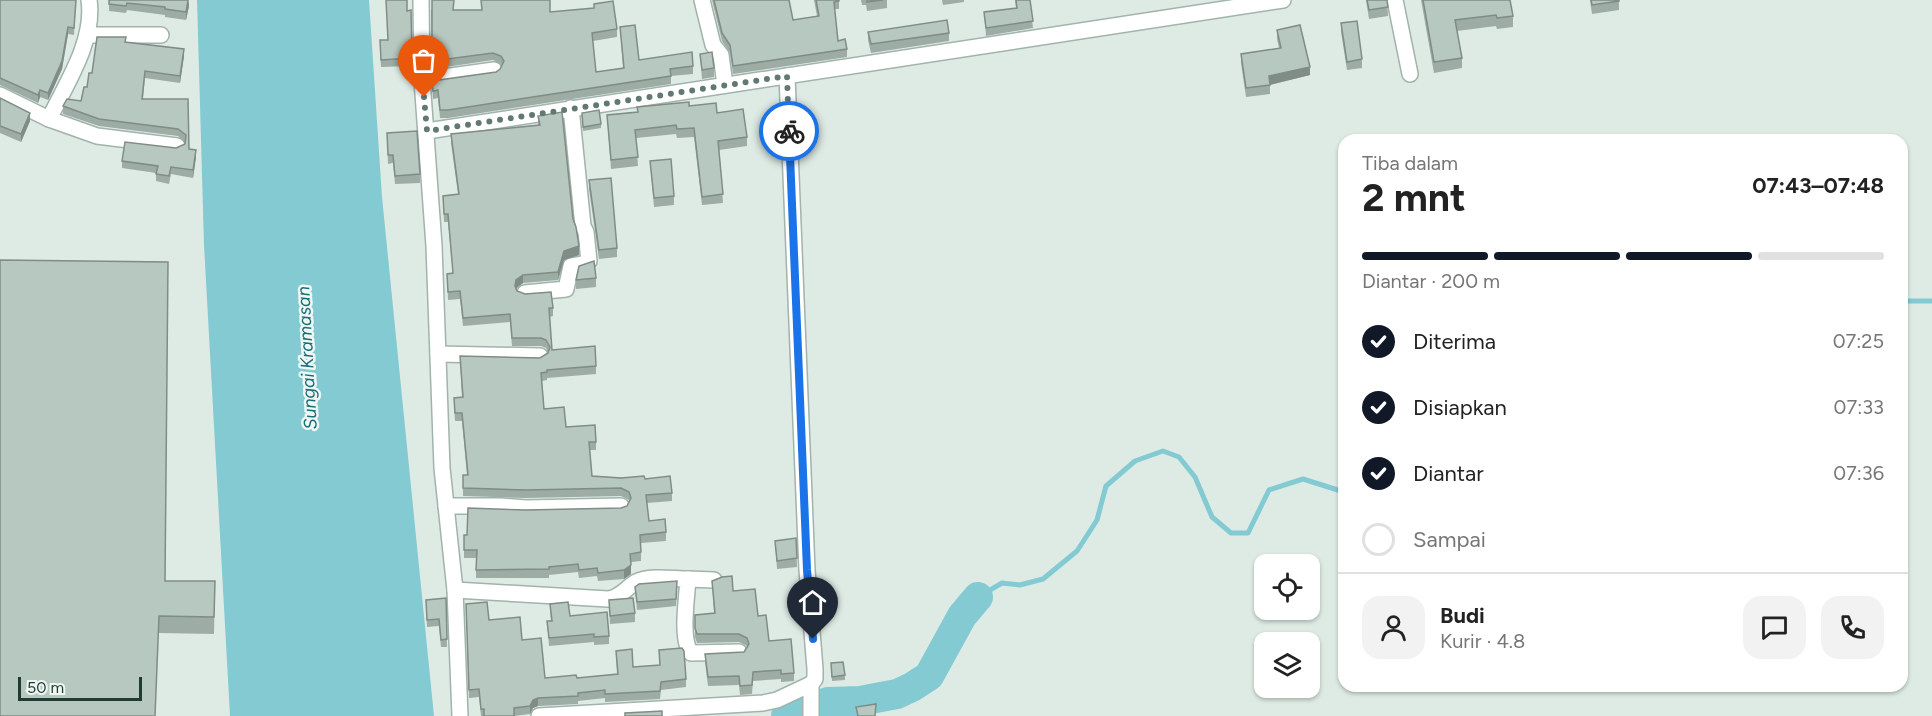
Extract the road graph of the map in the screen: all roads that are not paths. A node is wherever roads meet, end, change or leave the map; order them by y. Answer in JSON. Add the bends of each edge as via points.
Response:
{"nodes":[{"id":1,"x":89,"y":0,"type":"edge"},
{"id":2,"x":421,"y":0,"type":"edge"},
{"id":3,"x":702,"y":0,"type":"edge"},
{"id":4,"x":1283,"y":0,"type":"edge"},
{"id":5,"x":1395,"y":0,"type":"edge"},
{"id":6,"x":1229,"y":4,"type":"edge"},
{"id":7,"x":87,"y":35,"type":"junction"},
{"id":8,"x":161,"y":35,"type":"dead end"},
{"id":9,"x":494,"y":70,"type":"edge"},
{"id":10,"x":1410,"y":74,"type":"dead end"},
{"id":11,"x":787,"y":76,"type":"junction"},
{"id":12,"x":422,"y":80,"type":"junction"},
{"id":13,"x":725,"y":85,"type":"junction"},
{"id":14,"x":0,"y":95,"type":"edge"},
{"id":15,"x":571,"y":108,"type":"junction"},
{"id":16,"x":49,"y":119,"type":"junction"},
{"id":17,"x":427,"y":131,"type":"junction"},
{"id":18,"x":177,"y":146,"type":"edge"},
{"id":19,"x":525,"y":293,"type":"edge"},
{"id":20,"x":438,"y":354,"type":"junction"},
{"id":21,"x":540,"y":356,"type":"edge"},
{"id":22,"x":446,"y":506,"type":"junction"},
{"id":23,"x":621,"y":506,"type":"edge"},
{"id":24,"x":688,"y":579,"type":"junction"},
{"id":25,"x":714,"y":580,"type":"edge"},
{"id":26,"x":456,"y":590,"type":"junction"},
{"id":27,"x":739,"y":652,"type":"edge"},
{"id":28,"x":811,"y":689,"type":"junction"},
{"id":29,"x":460,"y":716,"type":"edge"},
{"id":30,"x":539,"y":716,"type":"edge"},
{"id":31,"x":811,"y":716,"type":"edge"}],
"edges":[{"from":1,"to":7,"type":"street"},
{"from":2,"to":12,"type":"street"},
{"from":3,"to":13,"type":"street","via":[[712,45],[722,58]]},
{"from":4,"to":6,"type":"street"},
{"from":5,"to":10,"type":"street"},
{"from":6,"to":11,"type":"street"},
{"from":7,"to":8,"type":"street"},
{"from":7,"to":16,"type":"street"},
{"from":9,"to":12,"type":"street"},
{"from":11,"to":13,"type":"street"},
{"from":11,"to":28,"type":"street","via":[[815,669]]},
{"from":12,"to":17,"type":"street"},
{"from":13,"to":15,"type":"street"},
{"from":14,"to":16,"type":"street"},
{"from":15,"to":17,"type":"street"},
{"from":15,"to":19,"type":"street","via":[[590,261],[571,266],[566,289]]},
{"from":16,"to":18,"type":"street","via":[[97,136]]},
{"from":17,"to":20,"type":"street"},
{"from":20,"to":21,"type":"street"},
{"from":20,"to":22,"type":"street"},
{"from":22,"to":23,"type":"street"},
{"from":22,"to":26,"type":"street"},
{"from":24,"to":25,"type":"street"},
{"from":24,"to":26,"type":"street","via":[[643,580],[608,599]]},
{"from":24,"to":27,"type":"street","via":[[687,648],[700,654]]},
{"from":26,"to":29,"type":"street"},
{"from":28,"to":30,"type":"street","via":[[763,703]]},
{"from":28,"to":31,"type":"street"}]}
